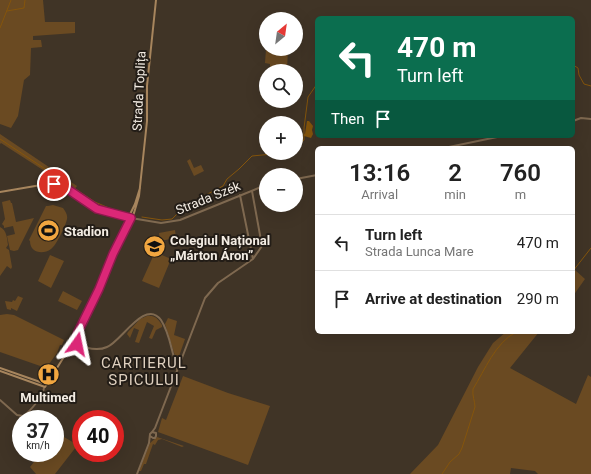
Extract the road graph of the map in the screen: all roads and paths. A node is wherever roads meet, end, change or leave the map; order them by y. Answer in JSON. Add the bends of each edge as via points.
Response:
{"nodes":[{"id":1,"x":156,"y":0,"type":"edge"},
{"id":2,"x":591,"y":118,"type":"edge"},
{"id":3,"x":575,"y":120,"type":"edge"},
{"id":4,"x":492,"y":138,"type":"edge"},
{"id":5,"x":454,"y":146,"type":"edge"},
{"id":6,"x":315,"y":175,"type":"edge"},
{"id":7,"x":303,"y":178,"type":"edge"},
{"id":8,"x":259,"y":188,"type":"edge"},
{"id":9,"x":252,"y":191,"type":"junction"},
{"id":10,"x":0,"y":192,"type":"edge"},
{"id":11,"x":240,"y":195,"type":"junction"},
{"id":12,"x":130,"y":218,"type":"junction"},
{"id":13,"x":253,"y":259,"type":"junction"},
{"id":14,"x":78,"y":332,"type":"junction"},
{"id":15,"x":72,"y":339,"type":"junction"},
{"id":16,"x":74,"y":343,"type":"junction"},
{"id":17,"x":178,"y":366,"type":"junction"},
{"id":18,"x":0,"y":370,"type":"edge"},
{"id":19,"x":44,"y":384,"type":"junction"},
{"id":20,"x":0,"y":400,"type":"edge"},
{"id":21,"x":155,"y":428,"type":"junction"},
{"id":22,"x":152,"y":432,"type":"junction"},
{"id":23,"x":156,"y":433,"type":"junction"},
{"id":24,"x":150,"y":436,"type":"junction"},
{"id":25,"x":154,"y":438,"type":"junction"},
{"id":26,"x":149,"y":443,"type":"junction"},
{"id":27,"x":137,"y":474,"type":"edge"}],
"edges":[{"from":1,"to":12,"type":"main road","name":"Strada Toplița","via":[[148,70],[148,116],[141,183],[137,204]]},
{"from":2,"to":3,"type":"street"},
{"from":4,"to":5,"type":"street"},
{"from":6,"to":7,"type":"street"},
{"from":8,"to":9,"type":"street","name":"Strada Szék"},
{"from":9,"to":11,"type":"street","name":"Strada Szék"},
{"from":9,"to":13,"type":"street","via":[[262,246]]},
{"from":10,"to":12,"type":"main road","via":[[54,184],[66,188],[97,209]]},
{"from":11,"to":12,"type":"street","name":"Strada Szék","via":[[172,222]]},
{"from":11,"to":13,"type":"street"},
{"from":12,"to":14,"type":"main road","name":"Strada Toplița"},
{"from":13,"to":17,"type":"street","via":[[208,293]]},
{"from":14,"to":15,"type":"main road"},
{"from":14,"to":16,"type":"main road"},
{"from":15,"to":16,"type":"main road"},
{"from":15,"to":16,"type":"main road"},
{"from":16,"to":17,"type":"street","via":[[94,349],[109,347],[137,319],[152,314],[163,324]]},
{"from":16,"to":19,"type":"main road","via":[[52,377]]},
{"from":17,"to":21,"type":"street"},
{"from":18,"to":19,"type":"main road"},
{"from":19,"to":20,"type":"street","via":[[43,394],[27,414],[22,416]]},
{"from":21,"to":22,"type":"street"},
{"from":21,"to":23,"type":"street"},
{"from":22,"to":23,"type":"street"},
{"from":22,"to":24,"type":"street"},
{"from":23,"to":25,"type":"street"},
{"from":24,"to":25,"type":"street"},
{"from":24,"to":26,"type":"street"},
{"from":25,"to":26,"type":"street"},
{"from":26,"to":27,"type":"street"}]}
